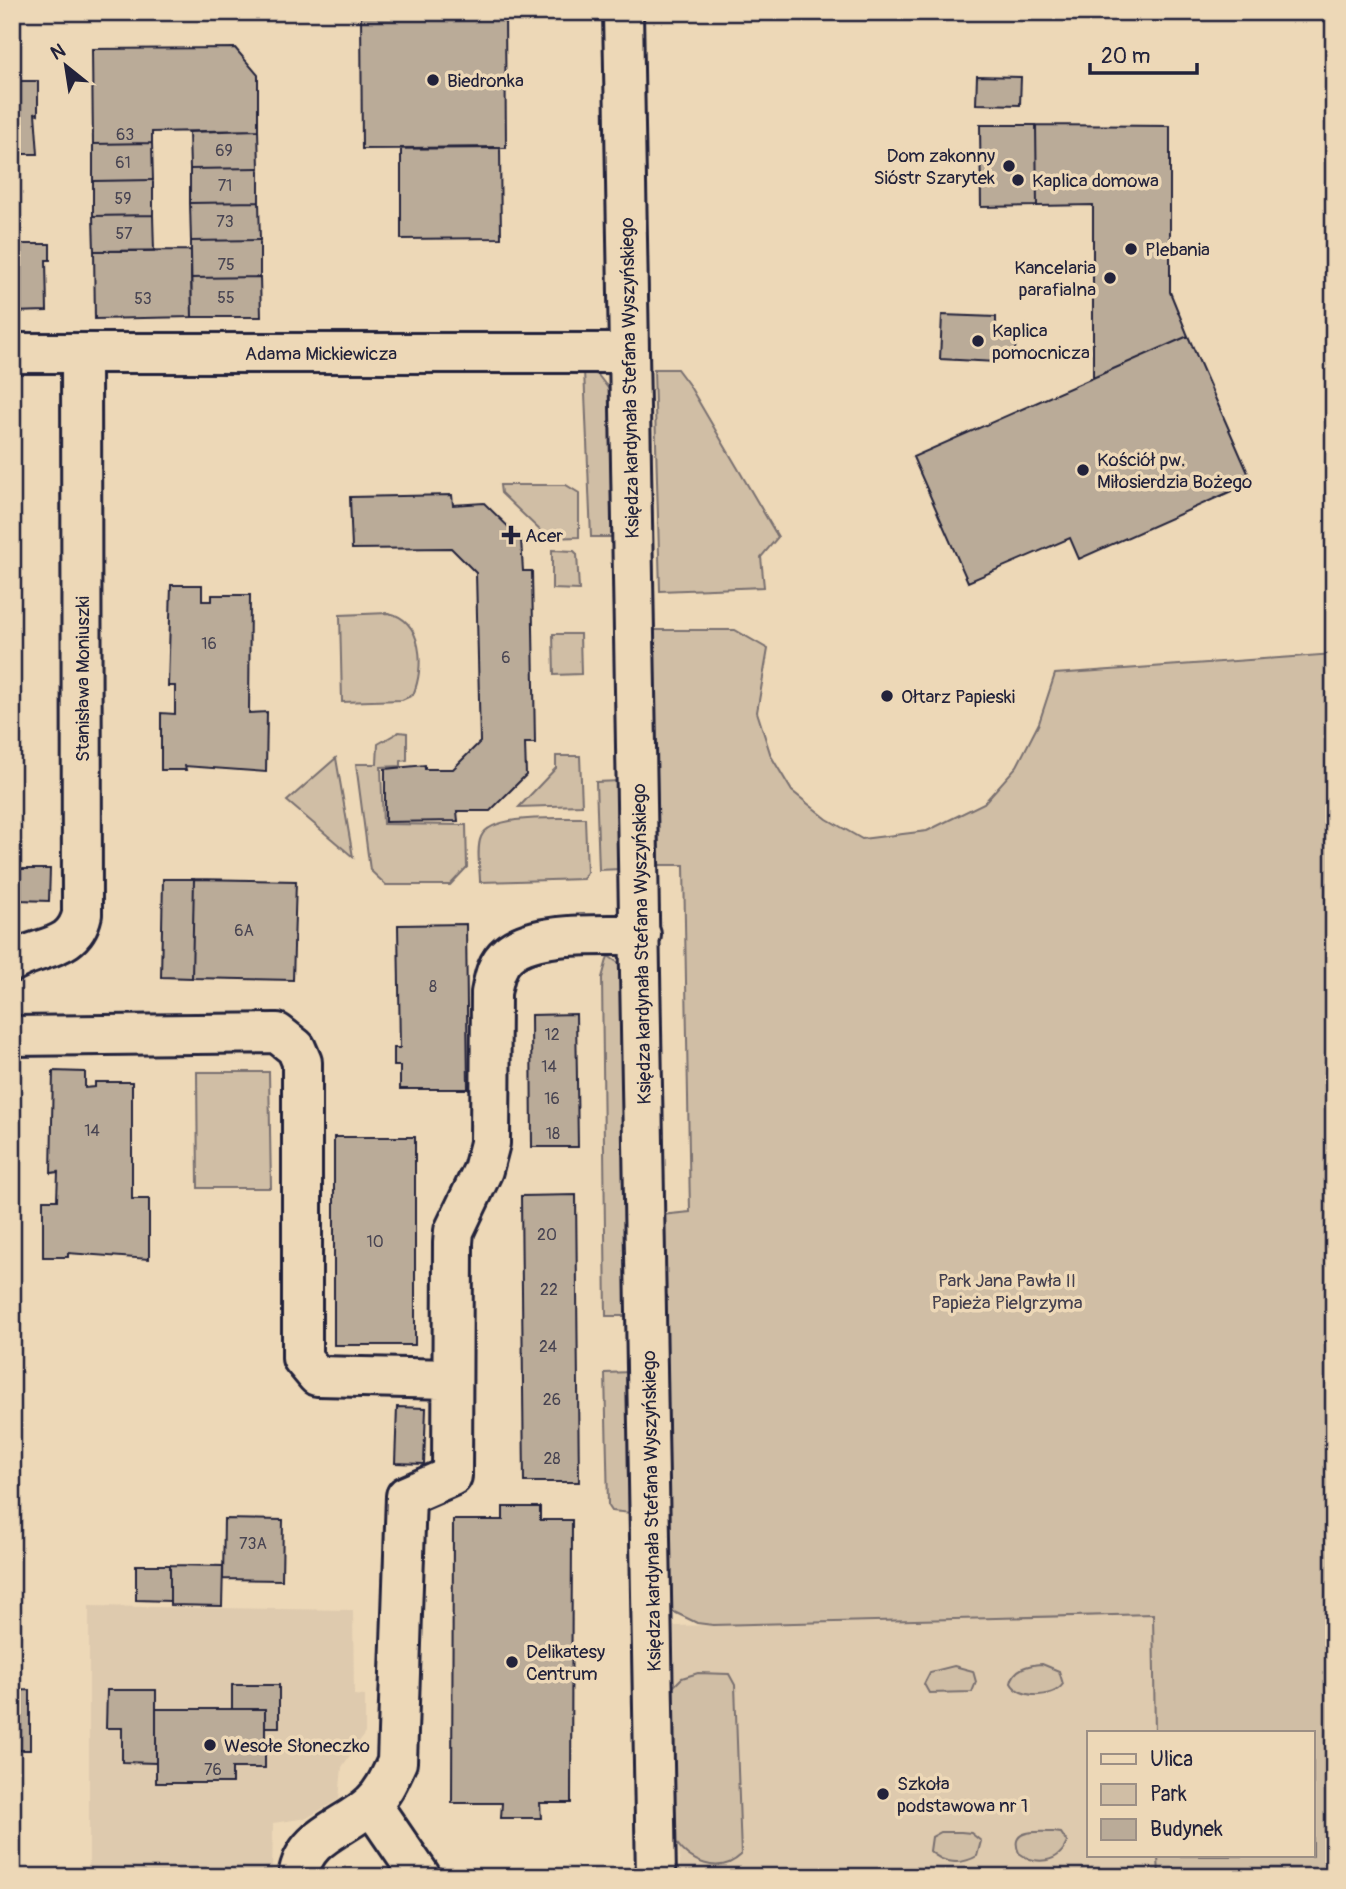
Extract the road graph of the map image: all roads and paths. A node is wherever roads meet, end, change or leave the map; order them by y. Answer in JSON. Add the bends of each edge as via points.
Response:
{"nodes":[{"id":1,"x":623,"y":12,"type":"edge"},
{"id":2,"x":12,"y":353,"type":"edge"},
{"id":3,"x":81,"y":353,"type":"junction"},
{"id":4,"x":629,"y":353,"type":"junction"},
{"id":5,"x":641,"y":935,"type":"junction"},
{"id":6,"x":12,"y":962,"type":"edge"},
{"id":7,"x":12,"y":1036,"type":"edge"},
{"id":8,"x":452,"y":1378,"type":"junction"},
{"id":9,"x":371,"y":1804,"type":"junction"},
{"id":10,"x":298,"y":1877,"type":"edge"},
{"id":11,"x":421,"y":1877,"type":"edge"},
{"id":12,"x":656,"y":1877,"type":"edge"}],
"edges":[{"from":1,"to":4,"type":"street","name":"Księdza kardynała Stefana Wyszyńskiego"},
{"from":2,"to":3,"type":"street","name":"Adama Mickiewicza"},
{"from":3,"to":4,"type":"street","name":"Adama Mickiewicza"},
{"from":3,"to":6,"type":"street","name":"Stanisława Moniuszki","via":[[82,914],[79,928],[68,940]]},
{"from":4,"to":5,"type":"street","name":"Księdza kardynała Stefana Wyszyńskiego"},
{"from":5,"to":8,"type":"street","via":[[540,940],[506,955],[496,971],[491,993],[490,1143],[454,1231]]},
{"from":5,"to":12,"type":"street","name":"Księdza kardynała Stefana Wyszyńskiego"},
{"from":7,"to":8,"type":"street","via":[[277,1033],[289,1041],[302,1062],[302,1358],[317,1376]]},
{"from":8,"to":9,"type":"street","via":[[452,1476],[406,1496],[397,1762],[387,1786]]},
{"from":9,"to":10,"type":"street","via":[[309,1848]]},
{"from":9,"to":11,"type":"street"}]}
